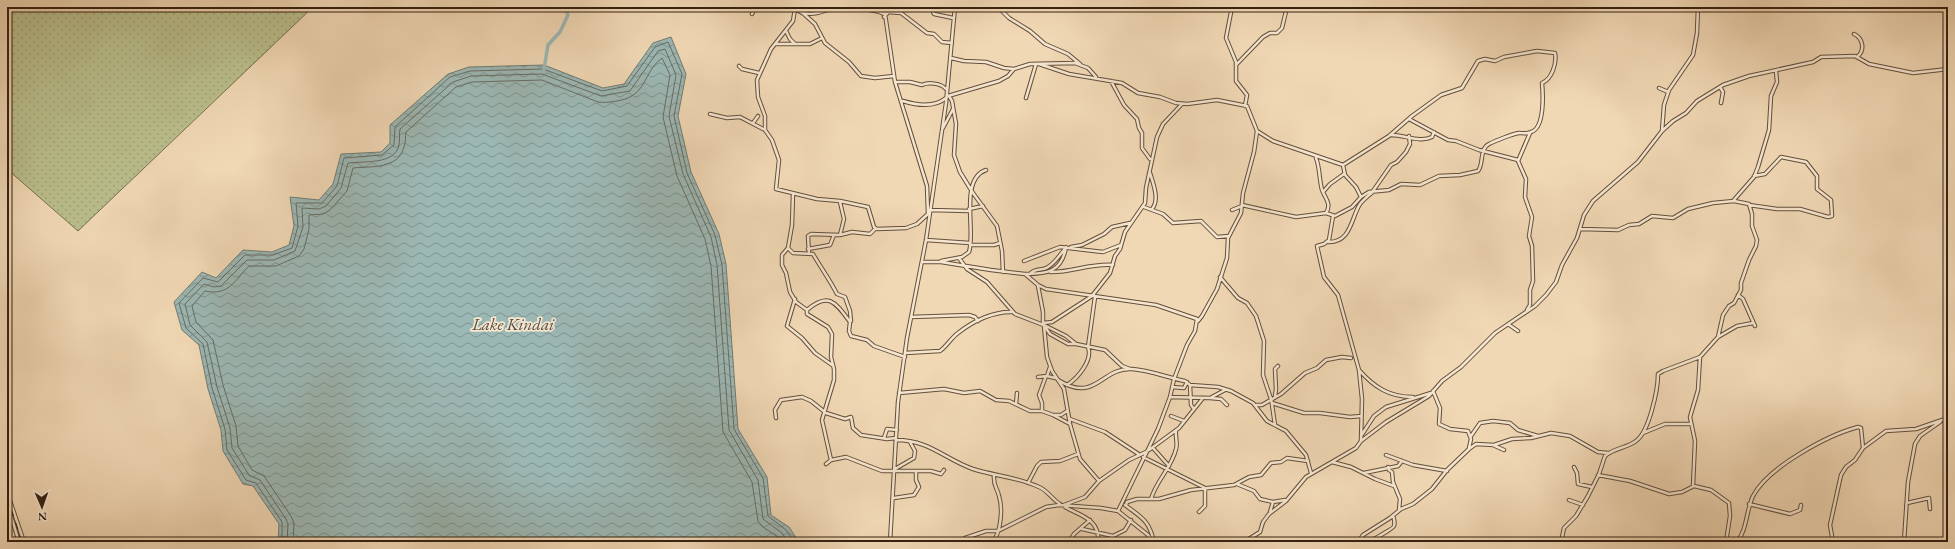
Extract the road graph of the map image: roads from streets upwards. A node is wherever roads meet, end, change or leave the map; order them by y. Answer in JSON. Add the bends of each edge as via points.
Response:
{"nodes":[{"id":1,"x":755,"y":7,"type":"edge"},
{"id":2,"x":792,"y":7,"type":"edge"},
{"id":3,"x":884,"y":7,"type":"edge"},
{"id":4,"x":893,"y":7,"type":"edge"},
{"id":5,"x":931,"y":7,"type":"edge"},
{"id":6,"x":955,"y":7,"type":"edge"},
{"id":7,"x":998,"y":7,"type":"edge"},
{"id":8,"x":1232,"y":7,"type":"edge"},
{"id":9,"x":1287,"y":7,"type":"edge"},
{"id":10,"x":1386,"y":7,"type":"edge"},
{"id":11,"x":1392,"y":7,"type":"edge"},
{"id":12,"x":1698,"y":7,"type":"edge"},
{"id":13,"x":796,"y":9,"type":"junction"},
{"id":14,"x":801,"y":12,"type":"junction"},
{"id":15,"x":888,"y":12,"type":"junction"},
{"id":16,"x":752,"y":14,"type":"dead end"},
{"id":17,"x":884,"y":15,"type":"junction"},
{"id":18,"x":953,"y":20,"type":"junction"},
{"id":19,"x":786,"y":31,"type":"junction"},
{"id":20,"x":1854,"y":34,"type":"dead end"},
{"id":21,"x":822,"y":38,"type":"junction"},
{"id":22,"x":952,"y":43,"type":"junction"},
{"id":23,"x":776,"y":44,"type":"junction"},
{"id":24,"x":795,"y":44,"type":"junction"},
{"id":25,"x":1858,"y":56,"type":"junction"},
{"id":26,"x":950,"y":58,"type":"junction"},
{"id":27,"x":1038,"y":64,"type":"junction"},
{"id":28,"x":1236,"y":65,"type":"junction"},
{"id":29,"x":739,"y":66,"type":"dead end"},
{"id":30,"x":1083,"y":66,"type":"junction"},
{"id":31,"x":1014,"y":69,"type":"junction"},
{"id":32,"x":1948,"y":69,"type":"edge"},
{"id":33,"x":1776,"y":71,"type":"junction"},
{"id":34,"x":759,"y":73,"type":"junction"},
{"id":35,"x":894,"y":76,"type":"junction"},
{"id":36,"x":1096,"y":77,"type":"junction"},
{"id":37,"x":1111,"y":81,"type":"junction"},
{"id":38,"x":896,"y":82,"type":"junction"},
{"id":39,"x":1720,"y":87,"type":"junction"},
{"id":40,"x":1659,"y":88,"type":"dead end"},
{"id":41,"x":947,"y":89,"type":"junction"},
{"id":42,"x":1668,"y":92,"type":"junction"},
{"id":43,"x":947,"y":97,"type":"junction"},
{"id":44,"x":1026,"y":98,"type":"dead end"},
{"id":45,"x":902,"y":101,"type":"junction"},
{"id":46,"x":1721,"y":103,"type":"dead end"},
{"id":47,"x":1182,"y":104,"type":"junction"},
{"id":48,"x":1245,"y":106,"type":"junction"},
{"id":49,"x":953,"y":109,"type":"junction"},
{"id":50,"x":710,"y":114,"type":"dead end"},
{"id":51,"x":758,"y":116,"type":"dead end"},
{"id":52,"x":1409,"y":119,"type":"junction"},
{"id":53,"x":754,"y":123,"type":"junction"},
{"id":54,"x":765,"y":130,"type":"junction"},
{"id":55,"x":941,"y":130,"type":"junction"},
{"id":56,"x":1257,"y":131,"type":"junction"},
{"id":57,"x":1662,"y":131,"type":"junction"},
{"id":58,"x":1434,"y":132,"type":"junction"},
{"id":59,"x":1530,"y":133,"type":"junction"},
{"id":60,"x":1390,"y":135,"type":"junction"},
{"id":61,"x":1409,"y":136,"type":"junction"},
{"id":62,"x":1483,"y":151,"type":"junction"},
{"id":63,"x":1316,"y":157,"type":"junction"},
{"id":64,"x":1518,"y":160,"type":"junction"},
{"id":65,"x":1151,"y":161,"type":"junction"},
{"id":66,"x":1342,"y":165,"type":"junction"},
{"id":67,"x":986,"y":170,"type":"dead end"},
{"id":68,"x":1150,"y":170,"type":"junction"},
{"id":69,"x":1344,"y":174,"type":"junction"},
{"id":70,"x":1754,"y":176,"type":"junction"},
{"id":71,"x":972,"y":191,"type":"junction"},
{"id":72,"x":1373,"y":191,"type":"junction"},
{"id":73,"x":1324,"y":192,"type":"junction"},
{"id":74,"x":793,"y":194,"type":"junction"},
{"id":75,"x":1361,"y":197,"type":"junction"},
{"id":76,"x":840,"y":201,"type":"junction"},
{"id":77,"x":1733,"y":201,"type":"junction"},
{"id":78,"x":1242,"y":205,"type":"junction"},
{"id":79,"x":1749,"y":205,"type":"junction"},
{"id":80,"x":984,"y":206,"type":"junction"},
{"id":81,"x":1144,"y":207,"type":"junction"},
{"id":82,"x":1152,"y":209,"type":"junction"},
{"id":83,"x":969,"y":210,"type":"junction"},
{"id":84,"x":1232,"y":210,"type":"dead end"},
{"id":85,"x":929,"y":212,"type":"junction"},
{"id":86,"x":1326,"y":214,"type":"junction"},
{"id":87,"x":1333,"y":216,"type":"junction"},
{"id":88,"x":1131,"y":223,"type":"junction"},
{"id":89,"x":876,"y":229,"type":"junction"},
{"id":90,"x":1580,"y":229,"type":"junction"},
{"id":91,"x":834,"y":235,"type":"junction"},
{"id":92,"x":840,"y":235,"type":"junction"},
{"id":93,"x":1228,"y":236,"type":"junction"},
{"id":94,"x":926,"y":240,"type":"junction"},
{"id":95,"x":1328,"y":242,"type":"junction"},
{"id":96,"x":1000,"y":243,"type":"junction"},
{"id":97,"x":970,"y":244,"type":"junction"},
{"id":98,"x":1122,"y":244,"type":"junction"},
{"id":99,"x":1067,"y":247,"type":"junction"},
{"id":100,"x":788,"y":248,"type":"junction"},
{"id":101,"x":808,"y":249,"type":"junction"},
{"id":102,"x":809,"y":254,"type":"junction"},
{"id":103,"x":959,"y":258,"type":"junction"},
{"id":104,"x":1024,"y":261,"type":"dead end"},
{"id":105,"x":922,"y":262,"type":"junction"},
{"id":106,"x":941,"y":262,"type":"junction"},
{"id":107,"x":1112,"y":265,"type":"junction"},
{"id":108,"x":966,"y":266,"type":"junction"},
{"id":109,"x":1003,"y":272,"type":"junction"},
{"id":110,"x":1050,"y":272,"type":"junction"},
{"id":111,"x":1025,"y":274,"type":"junction"},
{"id":112,"x":1030,"y":274,"type":"junction"},
{"id":113,"x":1220,"y":277,"type":"junction"},
{"id":114,"x":1038,"y":285,"type":"junction"},
{"id":115,"x":1738,"y":295,"type":"junction"},
{"id":116,"x":1094,"y":296,"type":"junction"},
{"id":117,"x":794,"y":299,"type":"junction"},
{"id":118,"x":807,"y":310,"type":"junction"},
{"id":119,"x":1013,"y":312,"type":"junction"},
{"id":120,"x":1526,"y":312,"type":"junction"},
{"id":121,"x":912,"y":317,"type":"junction"},
{"id":122,"x":978,"y":321,"type":"junction"},
{"id":123,"x":1198,"y":321,"type":"junction"},
{"id":124,"x":850,"y":322,"type":"junction"},
{"id":125,"x":1753,"y":323,"type":"junction"},
{"id":126,"x":1043,"y":324,"type":"junction"},
{"id":127,"x":1508,"y":324,"type":"junction"},
{"id":128,"x":1755,"y":326,"type":"dead end"},
{"id":129,"x":1518,"y":331,"type":"dead end"},
{"id":130,"x":1717,"y":337,"type":"junction"},
{"id":131,"x":1076,"y":344,"type":"junction"},
{"id":132,"x":1088,"y":347,"type":"junction"},
{"id":133,"x":905,"y":353,"type":"junction"},
{"id":134,"x":905,"y":357,"type":"junction"},
{"id":135,"x":1700,"y":357,"type":"junction"},
{"id":136,"x":1351,"y":358,"type":"dead end"},
{"id":137,"x":832,"y":365,"type":"junction"},
{"id":138,"x":1278,"y":366,"type":"dead end"},
{"id":139,"x":1050,"y":367,"type":"junction"},
{"id":140,"x":1130,"y":369,"type":"junction"},
{"id":141,"x":1358,"y":370,"type":"junction"},
{"id":142,"x":1046,"y":376,"type":"junction"},
{"id":143,"x":1038,"y":377,"type":"dead end"},
{"id":144,"x":1057,"y":379,"type":"junction"},
{"id":145,"x":1174,"y":379,"type":"junction"},
{"id":146,"x":1187,"y":382,"type":"junction"},
{"id":147,"x":1190,"y":385,"type":"junction"},
{"id":148,"x":1066,"y":386,"type":"junction"},
{"id":149,"x":1172,"y":387,"type":"junction"},
{"id":150,"x":1225,"y":390,"type":"junction"},
{"id":151,"x":899,"y":392,"type":"junction"},
{"id":152,"x":1017,"y":392,"type":"dead end"},
{"id":153,"x":1432,"y":392,"type":"junction"},
{"id":154,"x":1170,"y":397,"type":"junction"},
{"id":155,"x":1190,"y":397,"type":"junction"},
{"id":156,"x":1415,"y":397,"type":"junction"},
{"id":157,"x":1203,"y":398,"type":"junction"},
{"id":158,"x":1210,"y":398,"type":"junction"},
{"id":159,"x":1272,"y":398,"type":"junction"},
{"id":160,"x":1016,"y":400,"type":"junction"},
{"id":161,"x":1009,"y":402,"type":"junction"},
{"id":162,"x":1272,"y":403,"type":"junction"},
{"id":163,"x":1016,"y":404,"type":"junction"},
{"id":164,"x":1227,"y":405,"type":"dead end"},
{"id":165,"x":1256,"y":406,"type":"junction"},
{"id":166,"x":1194,"y":409,"type":"junction"},
{"id":167,"x":1042,"y":411,"type":"junction"},
{"id":168,"x":1067,"y":411,"type":"junction"},
{"id":169,"x":824,"y":412,"type":"junction"},
{"id":170,"x":1053,"y":415,"type":"junction"},
{"id":171,"x":1171,"y":416,"type":"dead end"},
{"id":172,"x":1361,"y":416,"type":"junction"},
{"id":173,"x":776,"y":418,"type":"dead end"},
{"id":174,"x":1069,"y":418,"type":"junction"},
{"id":175,"x":1948,"y":418,"type":"edge"},
{"id":176,"x":1942,"y":420,"type":"junction"},
{"id":177,"x":1184,"y":421,"type":"junction"},
{"id":178,"x":1070,"y":424,"type":"junction"},
{"id":179,"x":1690,"y":424,"type":"junction"},
{"id":180,"x":1275,"y":426,"type":"junction"},
{"id":181,"x":897,"y":430,"type":"junction"},
{"id":182,"x":1176,"y":430,"type":"junction"},
{"id":183,"x":1643,"y":434,"type":"junction"},
{"id":184,"x":1361,"y":436,"type":"junction"},
{"id":185,"x":1538,"y":436,"type":"junction"},
{"id":186,"x":1471,"y":437,"type":"junction"},
{"id":187,"x":884,"y":438,"type":"junction"},
{"id":188,"x":896,"y":439,"type":"junction"},
{"id":189,"x":910,"y":441,"type":"junction"},
{"id":190,"x":1361,"y":441,"type":"junction"},
{"id":191,"x":1493,"y":445,"type":"junction"},
{"id":192,"x":1152,"y":448,"type":"junction"},
{"id":193,"x":1863,"y":448,"type":"junction"},
{"id":194,"x":1468,"y":450,"type":"junction"},
{"id":195,"x":1504,"y":450,"type":"dead end"},
{"id":196,"x":1147,"y":451,"type":"junction"},
{"id":197,"x":1608,"y":453,"type":"junction"},
{"id":198,"x":1078,"y":454,"type":"junction"},
{"id":199,"x":1140,"y":455,"type":"junction"},
{"id":200,"x":1386,"y":455,"type":"dead end"},
{"id":201,"x":1144,"y":457,"type":"junction"},
{"id":202,"x":831,"y":460,"type":"junction"},
{"id":203,"x":1308,"y":461,"type":"junction"},
{"id":204,"x":1402,"y":461,"type":"junction"},
{"id":205,"x":1332,"y":462,"type":"junction"},
{"id":206,"x":826,"y":464,"type":"dead end"},
{"id":207,"x":1169,"y":466,"type":"junction"},
{"id":208,"x":1574,"y":466,"type":"dead end"},
{"id":209,"x":1388,"y":467,"type":"junction"},
{"id":210,"x":1166,"y":469,"type":"junction"},
{"id":211,"x":944,"y":470,"type":"dead end"},
{"id":212,"x":895,"y":471,"type":"junction"},
{"id":213,"x":1447,"y":471,"type":"junction"},
{"id":214,"x":916,"y":472,"type":"junction"},
{"id":215,"x":1311,"y":473,"type":"junction"},
{"id":216,"x":1364,"y":473,"type":"junction"},
{"id":217,"x":994,"y":475,"type":"junction"},
{"id":218,"x":1598,"y":476,"type":"junction"},
{"id":219,"x":1099,"y":481,"type":"junction"},
{"id":220,"x":1028,"y":483,"type":"junction"},
{"id":221,"x":1237,"y":484,"type":"junction"},
{"id":222,"x":1394,"y":486,"type":"junction"},
{"id":223,"x":1693,"y":486,"type":"junction"},
{"id":224,"x":1592,"y":487,"type":"junction"},
{"id":225,"x":1205,"y":488,"type":"junction"},
{"id":226,"x":7,"y":492,"type":"edge"},
{"id":227,"x":894,"y":498,"type":"junction"},
{"id":228,"x":1151,"y":499,"type":"junction"},
{"id":229,"x":1286,"y":500,"type":"junction"},
{"id":230,"x":1569,"y":500,"type":"dead end"},
{"id":231,"x":1273,"y":502,"type":"junction"},
{"id":232,"x":1123,"y":503,"type":"junction"},
{"id":233,"x":1907,"y":503,"type":"junction"},
{"id":234,"x":7,"y":504,"type":"edge"},
{"id":235,"x":1749,"y":504,"type":"junction"},
{"id":236,"x":1583,"y":505,"type":"junction"},
{"id":237,"x":1802,"y":505,"type":"dead end"},
{"id":238,"x":1063,"y":506,"type":"junction"},
{"id":239,"x":1126,"y":506,"type":"junction"},
{"id":240,"x":1930,"y":509,"type":"dead end"},
{"id":241,"x":1118,"y":511,"type":"junction"},
{"id":242,"x":1399,"y":511,"type":"junction"},
{"id":243,"x":1199,"y":512,"type":"dead end"},
{"id":244,"x":1269,"y":514,"type":"junction"},
{"id":245,"x":1393,"y":516,"type":"junction"},
{"id":246,"x":1090,"y":520,"type":"junction"},
{"id":247,"x":1131,"y":520,"type":"junction"},
{"id":248,"x":1082,"y":529,"type":"junction"},
{"id":249,"x":998,"y":531,"type":"junction"},
{"id":250,"x":1099,"y":533,"type":"junction"},
{"id":251,"x":962,"y":541,"type":"edge"},
{"id":252,"x":19,"y":542,"type":"edge"},
{"id":253,"x":24,"y":542,"type":"edge"},
{"id":254,"x":68,"y":542,"type":"edge"},
{"id":255,"x":85,"y":542,"type":"edge"},
{"id":256,"x":164,"y":542,"type":"edge"},
{"id":257,"x":194,"y":542,"type":"edge"},
{"id":258,"x":890,"y":542,"type":"edge"},
{"id":259,"x":993,"y":542,"type":"edge"},
{"id":260,"x":1069,"y":542,"type":"edge"},
{"id":261,"x":1098,"y":542,"type":"edge"},
{"id":262,"x":1154,"y":542,"type":"edge"},
{"id":263,"x":1244,"y":542,"type":"edge"},
{"id":264,"x":1358,"y":542,"type":"edge"},
{"id":265,"x":1368,"y":542,"type":"edge"},
{"id":266,"x":1561,"y":542,"type":"edge"},
{"id":267,"x":1726,"y":542,"type":"edge"},
{"id":268,"x":1737,"y":542,"type":"edge"},
{"id":269,"x":1833,"y":542,"type":"edge"},
{"id":270,"x":1904,"y":542,"type":"edge"}],
"edges":[{"from":1,"to":16,"type":"street"},
{"from":2,"to":13,"type":"street"},
{"from":3,"to":17,"type":"street"},
{"from":4,"to":15,"type":"street"},
{"from":5,"to":18,"type":"street","via":[[934,14],[951,16]]},
{"from":6,"to":18,"type":"street"},
{"from":7,"to":30,"type":"street","via":[[1008,18],[1030,31],[1045,44],[1068,54]]},
{"from":8,"to":28,"type":"street","via":[[1226,35]]},
{"from":9,"to":28,"type":"street","via":[[1282,28],[1277,33],[1263,37]]},
{"from":10,"to":11,"type":"street"},
{"from":12,"to":42,"type":"street","via":[[1693,55],[1673,81]]},
{"from":13,"to":14,"type":"street"},
{"from":13,"to":19,"type":"street","via":[[793,21]]},
{"from":14,"to":17,"type":"street","via":[[821,13],[836,8],[875,11]]},
{"from":14,"to":21,"type":"street","via":[[814,24]]},
{"from":15,"to":17,"type":"street"},
{"from":15,"to":22,"type":"street","via":[[901,13],[942,42]]},
{"from":17,"to":35,"type":"street"},
{"from":18,"to":22,"type":"street"},
{"from":19,"to":23,"type":"street"},
{"from":19,"to":24,"type":"street"},
{"from":20,"to":25,"type":"street","via":[[1862,41]]},
{"from":21,"to":24,"type":"street","via":[[810,44]]},
{"from":21,"to":35,"type":"street","via":[[861,76]]},
{"from":22,"to":26,"type":"street"},
{"from":23,"to":24,"type":"street"},
{"from":23,"to":34,"type":"street"},
{"from":25,"to":32,"type":"street","via":[[1869,64],[1913,73]]},
{"from":25,"to":33,"type":"street","via":[[1821,57],[1813,62]]},
{"from":26,"to":31,"type":"street","via":[[986,62]]},
{"from":26,"to":41,"type":"street"},
{"from":27,"to":30,"type":"street","via":[[1064,63]]},
{"from":27,"to":31,"type":"street"},
{"from":27,"to":36,"type":"street","via":[[1070,74]]},
{"from":27,"to":44,"type":"street"},
{"from":28,"to":48,"type":"street","via":[[1236,81],[1247,95]]},
{"from":29,"to":34,"type":"street"},
{"from":30,"to":36,"type":"street"},
{"from":31,"to":43,"type":"street","via":[[999,81]]},
{"from":33,"to":39,"type":"street","via":[[1749,76]]},
{"from":33,"to":70,"type":"street","via":[[1777,82],[1770,96],[1768,132]]},
{"from":34,"to":54,"type":"street","via":[[756,85],[765,116]]},
{"from":35,"to":38,"type":"street"},
{"from":36,"to":37,"type":"street"},
{"from":37,"to":47,"type":"street","via":[[1122,83],[1138,93],[1160,96]]},
{"from":37,"to":65,"type":"street","via":[[1124,105],[1137,118],[1138,128],[1142,133],[1142,148]]},
{"from":38,"to":41,"type":"street","via":[[922,85],[926,83]]},
{"from":38,"to":45,"type":"street"},
{"from":39,"to":46,"type":"street","via":[[1723,92]]},
{"from":39,"to":57,"type":"street","via":[[1697,101],[1686,114],[1674,119]]},
{"from":40,"to":42,"type":"street"},
{"from":41,"to":43,"type":"street"},
{"from":42,"to":57,"type":"street"},
{"from":43,"to":45,"type":"street","via":[[935,104]]},
{"from":43,"to":49,"type":"street"},
{"from":43,"to":55,"type":"street"},
{"from":45,"to":85,"type":"street","via":[[927,186]]},
{"from":47,"to":48,"type":"street","via":[[1215,100]]},
{"from":47,"to":65,"type":"street","via":[[1161,127]]},
{"from":48,"to":56,"type":"street","via":[[1249,109]]},
{"from":49,"to":55,"type":"street"},
{"from":49,"to":71,"type":"street","via":[[957,129],[954,153],[960,172]]},
{"from":50,"to":53,"type":"street","via":[[728,119],[740,117]]},
{"from":51,"to":53,"type":"street"},
{"from":52,"to":58,"type":"street"},
{"from":52,"to":59,"type":"street","via":[[1441,95],[1462,88],[1478,61],[1495,61],[1537,51],[1554,52],[1556,62],[1548,80],[1542,84],[1544,104],[1540,120],[1536,129]]},
{"from":52,"to":60,"type":"street"},
{"from":53,"to":54,"type":"street"},
{"from":54,"to":74,"type":"street","via":[[772,140],[779,160],[776,189]]},
{"from":55,"to":85,"type":"street"},
{"from":56,"to":63,"type":"street","via":[[1273,141]]},
{"from":56,"to":78,"type":"street"},
{"from":57,"to":90,"type":"street","via":[[1638,162],[1594,199],[1585,213]]},
{"from":58,"to":61,"type":"street","via":[[1432,137],[1422,140]]},
{"from":58,"to":62,"type":"street","via":[[1448,140],[1456,140],[1467,147]]},
{"from":59,"to":62,"type":"street","via":[[1517,133],[1503,138],[1489,144]]},
{"from":59,"to":64,"type":"street"},
{"from":60,"to":61,"type":"street"},
{"from":60,"to":66,"type":"street"},
{"from":61,"to":72,"type":"street","via":[[1410,144],[1406,152],[1391,165]]},
{"from":62,"to":64,"type":"street"},
{"from":62,"to":72,"type":"street","via":[[1478,171],[1439,176],[1420,185],[1401,184],[1389,190]]},
{"from":63,"to":66,"type":"street"},
{"from":63,"to":73,"type":"street"},
{"from":64,"to":120,"type":"street","via":[[1526,179],[1525,196],[1532,217],[1529,236],[1532,246],[1533,281],[1530,305]]},
{"from":65,"to":68,"type":"street"},
{"from":66,"to":69,"type":"street"},
{"from":67,"to":71,"type":"street","via":[[974,178]]},
{"from":68,"to":81,"type":"street"},
{"from":68,"to":82,"type":"street","via":[[1155,198],[1155,206]]},
{"from":69,"to":73,"type":"street"},
{"from":69,"to":75,"type":"street"},
{"from":70,"to":77,"type":"street"},
{"from":70,"to":79,"type":"street","via":[[1765,174],[1781,157],[1806,162],[1816,175],[1817,189],[1831,200],[1832,216],[1800,209]]},
{"from":71,"to":80,"type":"street"},
{"from":71,"to":83,"type":"street"},
{"from":72,"to":75,"type":"street"},
{"from":72,"to":95,"type":"street","via":[[1361,202],[1352,225],[1342,238]]},
{"from":73,"to":86,"type":"street","via":[[1328,203]]},
{"from":74,"to":76,"type":"street"},
{"from":74,"to":100,"type":"street"},
{"from":75,"to":87,"type":"street","via":[[1350,208],[1338,216]]},
{"from":76,"to":89,"type":"street","via":[[868,208]]},
{"from":76,"to":92,"type":"street","via":[[844,219]]},
{"from":77,"to":79,"type":"street","via":[[1746,202]]},
{"from":77,"to":90,"type":"street","via":[[1688,208],[1673,218],[1652,216],[1639,224],[1619,230]]},
{"from":78,"to":84,"type":"street"},
{"from":78,"to":86,"type":"street","via":[[1296,217]]},
{"from":78,"to":93,"type":"street","via":[[1239,217]]},
{"from":79,"to":115,"type":"street","via":[[1757,243]]},
{"from":80,"to":83,"type":"street"},
{"from":80,"to":96,"type":"street","via":[[997,226]]},
{"from":81,"to":82,"type":"street"},
{"from":81,"to":88,"type":"street"},
{"from":82,"to":93,"type":"street","via":[[1167,216],[1173,223],[1201,221],[1217,237]]},
{"from":83,"to":85,"type":"street"},
{"from":83,"to":97,"type":"street"},
{"from":85,"to":89,"type":"street","via":[[917,224],[906,228]]},
{"from":85,"to":94,"type":"street"},
{"from":86,"to":87,"type":"street"},
{"from":87,"to":95,"type":"street"},
{"from":88,"to":98,"type":"street"},
{"from":88,"to":99,"type":"street","via":[[1112,227],[1082,245]]},
{"from":89,"to":92,"type":"street","via":[[870,234],[852,232]]},
{"from":90,"to":120,"type":"street","via":[[1556,282],[1535,306]]},
{"from":91,"to":92,"type":"street"},
{"from":91,"to":101,"type":"street","via":[[829,245]]},
{"from":91,"to":101,"type":"street","via":[[810,235]]},
{"from":93,"to":113,"type":"street","via":[[1227,258]]},
{"from":94,"to":97,"type":"street"},
{"from":94,"to":105,"type":"street"},
{"from":95,"to":141,"type":"street","via":[[1317,246],[1318,256],[1324,277],[1338,295]]},
{"from":96,"to":97,"type":"street"},
{"from":96,"to":109,"type":"street"},
{"from":97,"to":103,"type":"street","via":[[968,254]]},
{"from":98,"to":99,"type":"street","via":[[1103,252]]},
{"from":98,"to":107,"type":"street"},
{"from":99,"to":104,"type":"street","via":[[1060,247]]},
{"from":99,"to":110,"type":"street","via":[[1062,260]]},
{"from":99,"to":112,"type":"street","via":[[1059,259],[1050,266]]},
{"from":100,"to":102,"type":"street","via":[[793,252]]},
{"from":100,"to":117,"type":"street","via":[[782,255],[782,266]]},
{"from":101,"to":102,"type":"street"},
{"from":102,"to":124,"type":"street","via":[[813,254],[838,294],[845,297],[850,311]]},
{"from":103,"to":106,"type":"street"},
{"from":103,"to":108,"type":"street"},
{"from":105,"to":106,"type":"street"},
{"from":105,"to":121,"type":"street"},
{"from":106,"to":108,"type":"street"},
{"from":107,"to":110,"type":"street"},
{"from":107,"to":116,"type":"street","via":[[1110,273]]},
{"from":108,"to":109,"type":"street"},
{"from":108,"to":119,"type":"street","via":[[969,271],[987,282]]},
{"from":109,"to":111,"type":"street"},
{"from":110,"to":112,"type":"street"},
{"from":111,"to":112,"type":"street"},
{"from":111,"to":114,"type":"street"},
{"from":113,"to":123,"type":"street","via":[[1216,292]]},
{"from":113,"to":159,"type":"street","via":[[1238,298],[1247,303],[1256,316],[1264,341],[1263,375]]},
{"from":114,"to":116,"type":"street","via":[[1046,289]]},
{"from":114,"to":126,"type":"street"},
{"from":115,"to":125,"type":"street","via":[[1742,297]]},
{"from":115,"to":130,"type":"street","via":[[1723,315]]},
{"from":116,"to":123,"type":"street","via":[[1156,305]]},
{"from":116,"to":126,"type":"street","via":[[1052,322]]},
{"from":116,"to":132,"type":"street"},
{"from":117,"to":118,"type":"street"},
{"from":117,"to":137,"type":"street","via":[[787,326],[815,353]]},
{"from":118,"to":124,"type":"street","via":[[817,302],[830,300],[838,305]]},
{"from":118,"to":137,"type":"street","via":[[807,314],[828,327],[831,332]]},
{"from":119,"to":122,"type":"street","via":[[1000,312]]},
{"from":119,"to":126,"type":"street"},
{"from":120,"to":127,"type":"street"},
{"from":121,"to":122,"type":"street","via":[[971,316]]},
{"from":121,"to":133,"type":"street"},
{"from":122,"to":133,"type":"street","via":[[958,333],[940,351]]},
{"from":123,"to":145,"type":"street"},
{"from":124,"to":134,"type":"street","via":[[851,337],[865,339],[874,346]]},
{"from":125,"to":128,"type":"street"},
{"from":125,"to":130,"type":"street","via":[[1744,323]]},
{"from":126,"to":131,"type":"street"},
{"from":126,"to":131,"type":"street","via":[[1050,334],[1063,342]]},
{"from":126,"to":139,"type":"street"},
{"from":127,"to":129,"type":"street"},
{"from":127,"to":153,"type":"street"},
{"from":130,"to":135,"type":"street"},
{"from":131,"to":132,"type":"street"},
{"from":132,"to":140,"type":"street","via":[[1108,351],[1122,366]]},
{"from":132,"to":148,"type":"street","via":[[1090,351],[1082,370]]},
{"from":133,"to":134,"type":"street"},
{"from":134,"to":151,"type":"street"},
{"from":135,"to":179,"type":"street","via":[[1698,390],[1691,411]]},
{"from":135,"to":183,"type":"street","via":[[1658,374],[1652,414]]},
{"from":136,"to":159,"type":"street","via":[[1326,360]]},
{"from":137,"to":169,"type":"street","via":[[834,380]]},
{"from":138,"to":159,"type":"street","via":[[1275,369],[1276,392]]},
{"from":139,"to":142,"type":"street"},
{"from":139,"to":144,"type":"street"},
{"from":140,"to":145,"type":"street"},
{"from":140,"to":148,"type":"street","via":[[1114,373],[1092,386],[1079,389]]},
{"from":141,"to":156,"type":"street","via":[[1382,391]]},
{"from":141,"to":172,"type":"street","via":[[1362,399]]},
{"from":142,"to":143,"type":"street"},
{"from":142,"to":144,"type":"street"},
{"from":142,"to":167,"type":"street","via":[[1039,395]]},
{"from":144,"to":148,"type":"street"},
{"from":144,"to":168,"type":"street","via":[[1064,389]]},
{"from":145,"to":146,"type":"street"},
{"from":145,"to":149,"type":"street"},
{"from":146,"to":147,"type":"street"},
{"from":146,"to":149,"type":"street","via":[[1184,388]]},
{"from":147,"to":150,"type":"street","via":[[1218,386]]},
{"from":147,"to":155,"type":"street"},
{"from":149,"to":154,"type":"street"},
{"from":150,"to":158,"type":"street"},
{"from":150,"to":165,"type":"street","via":[[1231,390]]},
{"from":151,"to":161,"type":"street","via":[[944,389],[964,393],[980,391],[996,400]]},
{"from":151,"to":181,"type":"street"},
{"from":152,"to":160,"type":"street"},
{"from":153,"to":156,"type":"street"},
{"from":153,"to":186,"type":"street","via":[[1440,408],[1439,424],[1450,429],[1465,430]]},
{"from":153,"to":190,"type":"street","via":[[1427,398],[1386,422]]},
{"from":154,"to":155,"type":"street"},
{"from":154,"to":196,"type":"street"},
{"from":155,"to":157,"type":"street"},
{"from":155,"to":166,"type":"street"},
{"from":156,"to":184,"type":"street","via":[[1386,407],[1374,416]]},
{"from":157,"to":158,"type":"street"},
{"from":157,"to":166,"type":"street"},
{"from":158,"to":164,"type":"street","via":[[1221,399]]},
{"from":159,"to":162,"type":"street"},
{"from":159,"to":165,"type":"street"},
{"from":160,"to":161,"type":"street"},
{"from":160,"to":163,"type":"street"},
{"from":161,"to":163,"type":"street"},
{"from":162,"to":172,"type":"street","via":[[1304,413],[1350,418]]},
{"from":162,"to":180,"type":"street"},
{"from":163,"to":167,"type":"street","via":[[1027,411]]},
{"from":165,"to":180,"type":"street","via":[[1265,420]]},
{"from":166,"to":177,"type":"street"},
{"from":167,"to":170,"type":"street"},
{"from":168,"to":170,"type":"street"},
{"from":168,"to":174,"type":"street"},
{"from":169,"to":173,"type":"street","via":[[809,400],[798,396],[778,403]]},
{"from":169,"to":187,"type":"street","via":[[845,419],[851,417],[853,428],[861,435]]},
{"from":169,"to":202,"type":"street","via":[[823,425]]},
{"from":170,"to":178,"type":"street"},
{"from":171,"to":177,"type":"street"},
{"from":172,"to":184,"type":"street"},
{"from":174,"to":178,"type":"street"},
{"from":174,"to":199,"type":"street","via":[[1104,432]]},
{"from":175,"to":176,"type":"street"},
{"from":176,"to":193,"type":"street","via":[[1916,429],[1886,431]]},
{"from":176,"to":233,"type":"street","via":[[1916,440]]},
{"from":177,"to":182,"type":"street"},
{"from":178,"to":198,"type":"street"},
{"from":179,"to":183,"type":"street","via":[[1665,424]]},
{"from":179,"to":223,"type":"street","via":[[1695,440]]},
{"from":180,"to":203,"type":"street","via":[[1286,431]]},
{"from":181,"to":187,"type":"street","via":[[887,429]]},
{"from":181,"to":188,"type":"street"},
{"from":182,"to":192,"type":"street"},
{"from":182,"to":207,"type":"street","via":[[1176,449]]},
{"from":183,"to":197,"type":"street","via":[[1635,442]]},
{"from":184,"to":190,"type":"street"},
{"from":185,"to":186,"type":"street","via":[[1518,430],[1510,423],[1491,421],[1480,423]]},
{"from":185,"to":191,"type":"street","via":[[1512,439]]},
{"from":185,"to":197,"type":"street","via":[[1550,433],[1566,435],[1598,452]]},
{"from":186,"to":194,"type":"street"},
{"from":187,"to":188,"type":"street"},
{"from":188,"to":189,"type":"street"},
{"from":188,"to":212,"type":"street"},
{"from":189,"to":212,"type":"street","via":[[915,452],[913,459]]},
{"from":189,"to":217,"type":"street","via":[[926,444],[963,466]]},
{"from":190,"to":205,"type":"street","via":[[1356,448]]},
{"from":191,"to":194,"type":"street","via":[[1476,444]]},
{"from":191,"to":195,"type":"street"},
{"from":192,"to":196,"type":"street"},
{"from":192,"to":207,"type":"street"},
{"from":193,"to":235,"type":"street","via":[[1860,427],[1834,434],[1769,475]]},
{"from":193,"to":269,"type":"street","via":[[1841,475],[1830,525]]},
{"from":194,"to":213,"type":"street"},
{"from":196,"to":199,"type":"street"},
{"from":196,"to":201,"type":"street"},
{"from":197,"to":218,"type":"street"},
{"from":198,"to":219,"type":"street","via":[[1085,467]]},
{"from":198,"to":220,"type":"street","via":[[1060,461],[1041,462],[1036,466],[1034,475]]},
{"from":199,"to":219,"type":"street"},
{"from":200,"to":204,"type":"street"},
{"from":201,"to":210,"type":"street"},
{"from":201,"to":232,"type":"street"},
{"from":202,"to":206,"type":"street"},
{"from":202,"to":212,"type":"street","via":[[850,458],[872,468]]},
{"from":203,"to":215,"type":"street"},
{"from":203,"to":221,"type":"street","via":[[1287,458],[1281,462],[1271,463],[1261,475],[1249,477]]},
{"from":204,"to":209,"type":"street","via":[[1398,466]]},
{"from":204,"to":213,"type":"street"},
{"from":205,"to":215,"type":"street"},
{"from":205,"to":216,"type":"street"},
{"from":207,"to":210,"type":"street"},
{"from":208,"to":224,"type":"street","via":[[1578,473],[1578,484]]},
{"from":209,"to":216,"type":"street"},
{"from":209,"to":222,"type":"street","via":[[1392,472]]},
{"from":210,"to":225,"type":"street"},
{"from":210,"to":228,"type":"street"},
{"from":211,"to":214,"type":"street","via":[[941,474]]},
{"from":212,"to":214,"type":"street"},
{"from":212,"to":227,"type":"street"},
{"from":213,"to":242,"type":"street","via":[[1432,489]]},
{"from":214,"to":227,"type":"street","via":[[919,486],[914,495]]},
{"from":215,"to":229,"type":"street"},
{"from":216,"to":222,"type":"street"},
{"from":217,"to":220,"type":"street","via":[[1012,477]]},
{"from":217,"to":249,"type":"street","via":[[994,485],[1000,504]]},
{"from":218,"to":223,"type":"street","via":[[1630,481],[1669,494]]},
{"from":218,"to":224,"type":"street"},
{"from":219,"to":238,"type":"street","via":[[1088,495]]},
{"from":220,"to":238,"type":"street","via":[[1040,487]]},
{"from":221,"to":225,"type":"street"},
{"from":221,"to":231,"type":"street","via":[[1254,490],[1260,499]]},
{"from":222,"to":242,"type":"street","via":[[1400,499]]},
{"from":223,"to":267,"type":"street","via":[[1711,490],[1729,503]]},
{"from":224,"to":236,"type":"street"},
{"from":225,"to":228,"type":"street"},
{"from":225,"to":243,"type":"street","via":[[1205,506]]},
{"from":226,"to":253,"type":"street"},
{"from":227,"to":258,"type":"street"},
{"from":228,"to":239,"type":"street","via":[[1134,500],[1127,502]]},
{"from":229,"to":231,"type":"street"},
{"from":229,"to":244,"type":"street"},
{"from":230,"to":236,"type":"street"},
{"from":231,"to":244,"type":"street"},
{"from":232,"to":239,"type":"street"},
{"from":232,"to":241,"type":"street"},
{"from":233,"to":240,"type":"street","via":[[1929,498]]},
{"from":233,"to":270,"type":"street"},
{"from":234,"to":252,"type":"street"},
{"from":235,"to":237,"type":"street","via":[[1790,514],[1800,510]]},
{"from":235,"to":268,"type":"street","via":[[1742,535]]},
{"from":236,"to":266,"type":"street","via":[[1564,528]]},
{"from":238,"to":241,"type":"street"},
{"from":238,"to":246,"type":"street"},
{"from":238,"to":249,"type":"street","via":[[1050,505]]},
{"from":239,"to":262,"type":"street","via":[[1147,522],[1152,530]]},
{"from":241,"to":247,"type":"street"},
{"from":242,"to":245,"type":"street"},
{"from":244,"to":263,"type":"street","via":[[1261,531]]},
{"from":245,"to":264,"type":"street","via":[[1363,535]]},
{"from":245,"to":265,"type":"street","via":[[1392,528]]},
{"from":246,"to":248,"type":"street"},
{"from":246,"to":250,"type":"street"},
{"from":247,"to":250,"type":"street","via":[[1125,530],[1114,535]]},
{"from":247,"to":262,"type":"street"},
{"from":248,"to":250,"type":"street"},
{"from":248,"to":260,"type":"street","via":[[1074,534]]},
{"from":249,"to":251,"type":"street","via":[[986,531]]},
{"from":249,"to":259,"type":"street"},
{"from":250,"to":261,"type":"street"},
{"from":254,"to":255,"type":"street","via":[[78,539]]},
{"from":256,"to":257,"type":"street","via":[[181,539]]}]}
